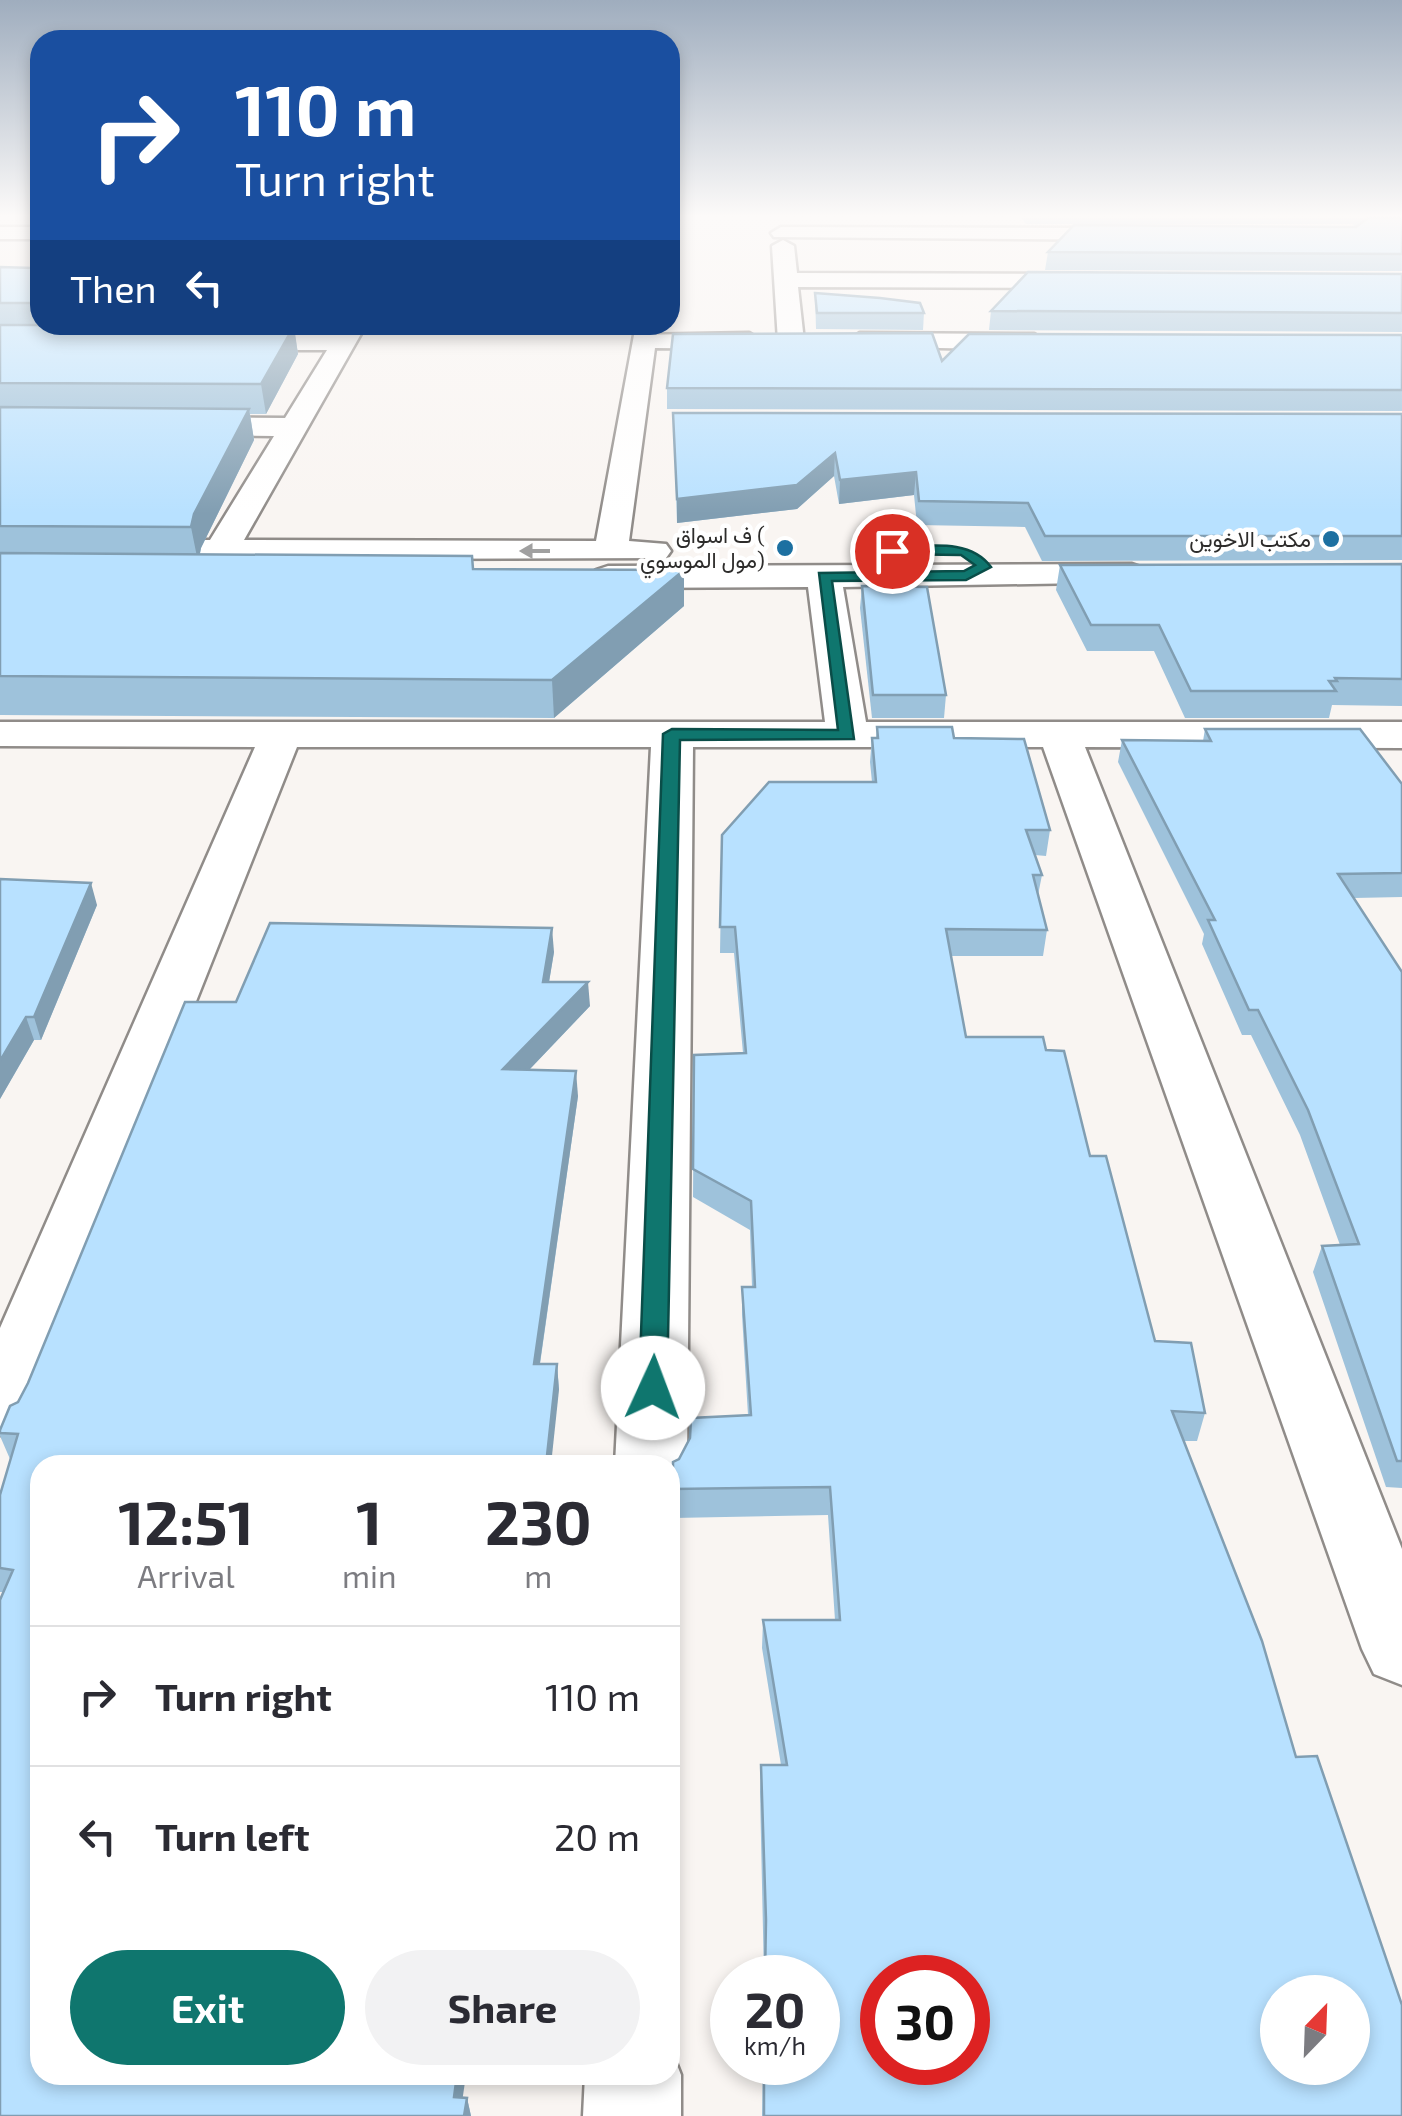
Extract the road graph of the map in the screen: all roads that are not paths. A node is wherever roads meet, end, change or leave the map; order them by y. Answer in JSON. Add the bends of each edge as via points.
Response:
{"nodes":[{"id":1,"x":801,"y":317,"type":"edge"},
{"id":2,"x":329,"y":335,"type":"edge"},
{"id":3,"x":348,"y":335,"type":"edge"},
{"id":4,"x":811,"y":341,"type":"junction"},
{"id":5,"x":191,"y":342,"type":"edge"},
{"id":6,"x":1067,"y":342,"type":"edge"},
{"id":7,"x":629,"y":422,"type":"junction"},
{"id":8,"x":669,"y":422,"type":"edge"},
{"id":9,"x":157,"y":426,"type":"edge"},
{"id":10,"x":294,"y":426,"type":"junction"},
{"id":11,"x":0,"y":550,"type":"edge"},
{"id":12,"x":220,"y":550,"type":"junction"},
{"id":13,"x":610,"y":551,"type":"junction"},
{"id":14,"x":1147,"y":552,"type":"edge"},
{"id":15,"x":964,"y":563,"type":"junction"},
{"id":16,"x":1074,"y":563,"type":"junction"},
{"id":17,"x":0,"y":575,"type":"edge"},
{"id":18,"x":1174,"y":575,"type":"edge"},
{"id":19,"x":824,"y":576,"type":"junction"},
{"id":20,"x":0,"y":734,"type":"edge"},
{"id":21,"x":282,"y":734,"type":"junction"},
{"id":22,"x":672,"y":734,"type":"junction"},
{"id":23,"x":848,"y":735,"type":"junction"},
{"id":24,"x":1059,"y":735,"type":"junction"},
{"id":25,"x":1402,"y":735,"type":"edge"},
{"id":26,"x":0,"y":1407,"type":"edge"},
{"id":27,"x":650,"y":1455,"type":"edge"},
{"id":28,"x":1402,"y":1649,"type":"edge"},
{"id":29,"x":633,"y":2085,"type":"edge"},
{"id":30,"x":632,"y":2116,"type":"edge"}],
"edges":[{"from":1,"to":4,"type":"street"},
{"from":2,"to":5,"type":"street"},
{"from":3,"to":10,"type":"street"},
{"from":4,"to":6,"type":"street"},
{"from":4,"to":7,"type":"street","via":[[644,340]]},
{"from":7,"to":8,"type":"street"},
{"from":7,"to":13,"type":"street"},
{"from":9,"to":10,"type":"street"},
{"from":10,"to":12,"type":"street"},
{"from":11,"to":12,"type":"street"},
{"from":13,"to":12,"type":"street","one_way":true},
{"from":13,"to":15,"type":"street"},
{"from":14,"to":16,"type":"street"},
{"from":15,"to":16,"type":"street"},
{"from":15,"to":19,"type":"street"},
{"from":16,"to":18,"type":"street"},
{"from":17,"to":19,"type":"street"},
{"from":19,"to":23,"type":"street"},
{"from":20,"to":21,"type":"street"},
{"from":21,"to":22,"type":"street"},
{"from":21,"to":26,"type":"street"},
{"from":22,"to":23,"type":"street"},
{"from":22,"to":27,"type":"street"},
{"from":23,"to":24,"type":"street"},
{"from":24,"to":25,"type":"street"},
{"from":24,"to":28,"type":"street"},
{"from":29,"to":30,"type":"street"}]}
